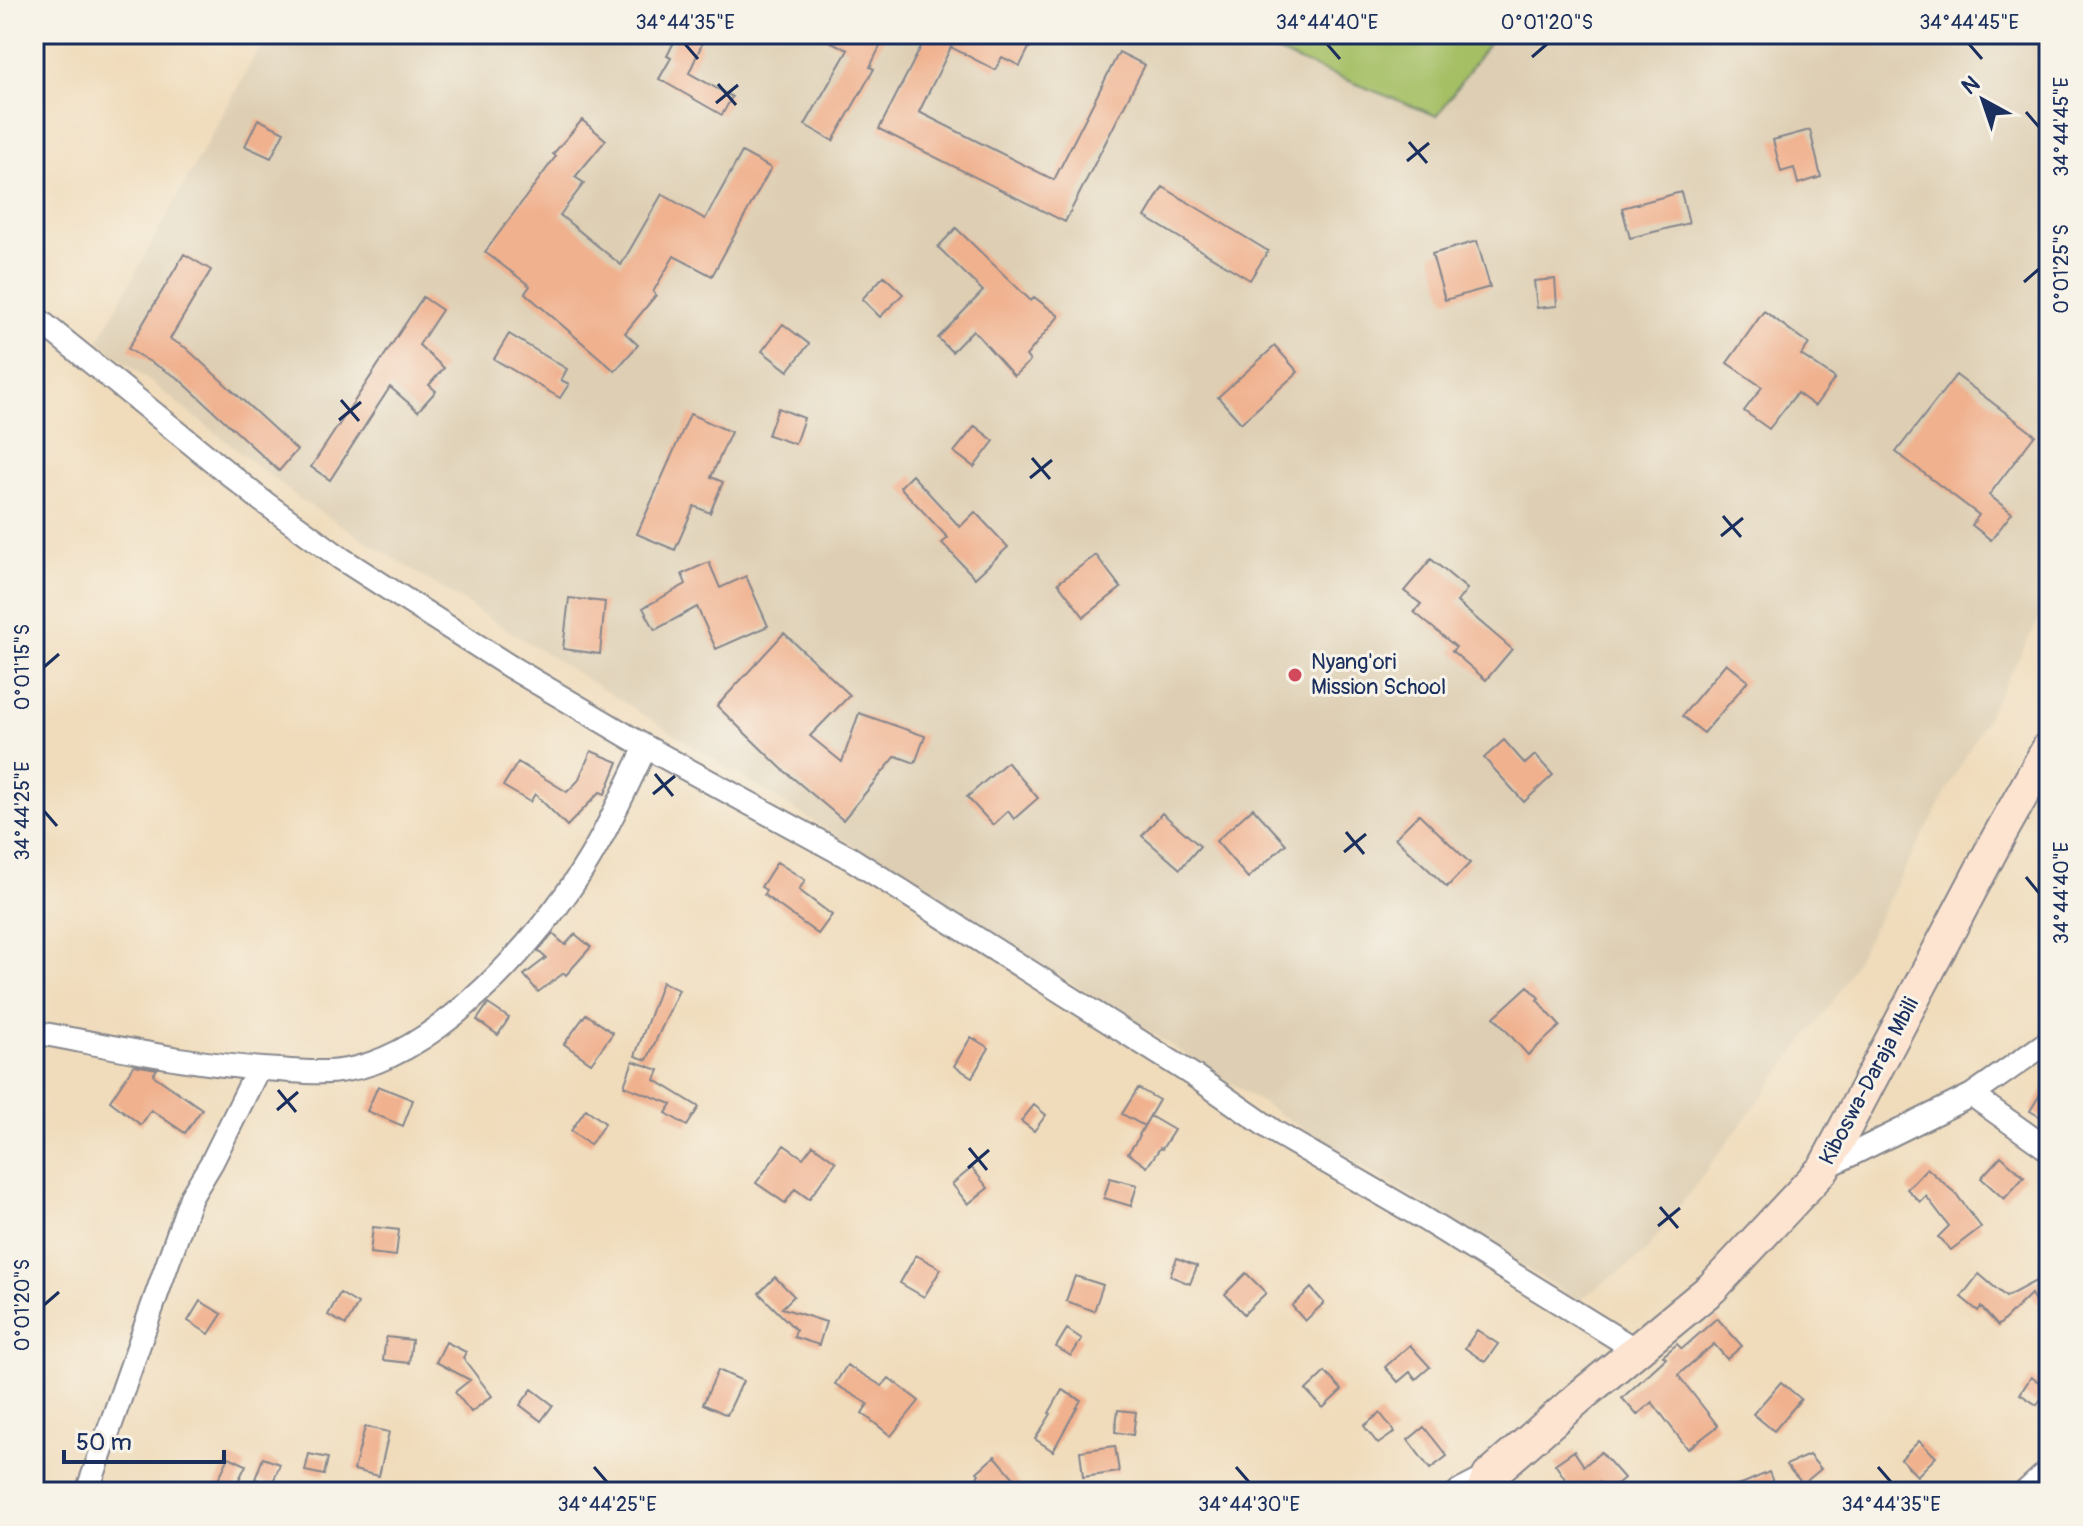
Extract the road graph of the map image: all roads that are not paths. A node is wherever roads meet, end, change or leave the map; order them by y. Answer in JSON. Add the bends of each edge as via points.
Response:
{"nodes":[{"id":1,"x":34,"y":316,"type":"edge"},
{"id":2,"x":646,"y":747,"type":"junction"},
{"id":3,"x":2049,"y":747,"type":"edge"},
{"id":4,"x":34,"y":1032,"type":"edge"},
{"id":5,"x":2049,"y":1041,"type":"edge"},
{"id":6,"x":258,"y":1069,"type":"junction"},
{"id":7,"x":1972,"y":1095,"type":"junction"},
{"id":8,"x":2049,"y":1150,"type":"edge"},
{"id":9,"x":1824,"y":1168,"type":"junction"},
{"id":10,"x":1636,"y":1350,"type":"junction"},
{"id":11,"x":2049,"y":1470,"type":"edge"},
{"id":12,"x":1485,"y":1484,"type":"edge"},
{"id":13,"x":87,"y":1492,"type":"edge"},
{"id":14,"x":1458,"y":1492,"type":"edge"},
{"id":15,"x":2025,"y":1492,"type":"edge"}],
"edges":[{"from":1,"to":2,"type":"street","via":[[342,559]]},
{"from":2,"to":6,"type":"street","via":[[589,860],[542,925],[471,1002],[408,1046],[347,1070]]},
{"from":2,"to":10,"type":"street","via":[[850,858],[1275,1132]]},
{"from":3,"to":9,"type":"main road","name":"Kiboswa-Daraja Mbili"},
{"from":4,"to":6,"type":"street"},
{"from":5,"to":7,"type":"street"},
{"from":6,"to":13,"type":"street","via":[[191,1197]]},
{"from":7,"to":8,"type":"street"},
{"from":7,"to":9,"type":"street"},
{"from":9,"to":10,"type":"main road","name":"Kiboswa-Daraja Mbili","via":[[1712,1288]]},
{"from":10,"to":12,"type":"main road","name":"Kiboswa-Daraja Mbili"},
{"from":11,"to":15,"type":"street"},
{"from":12,"to":14,"type":"street"}]}
